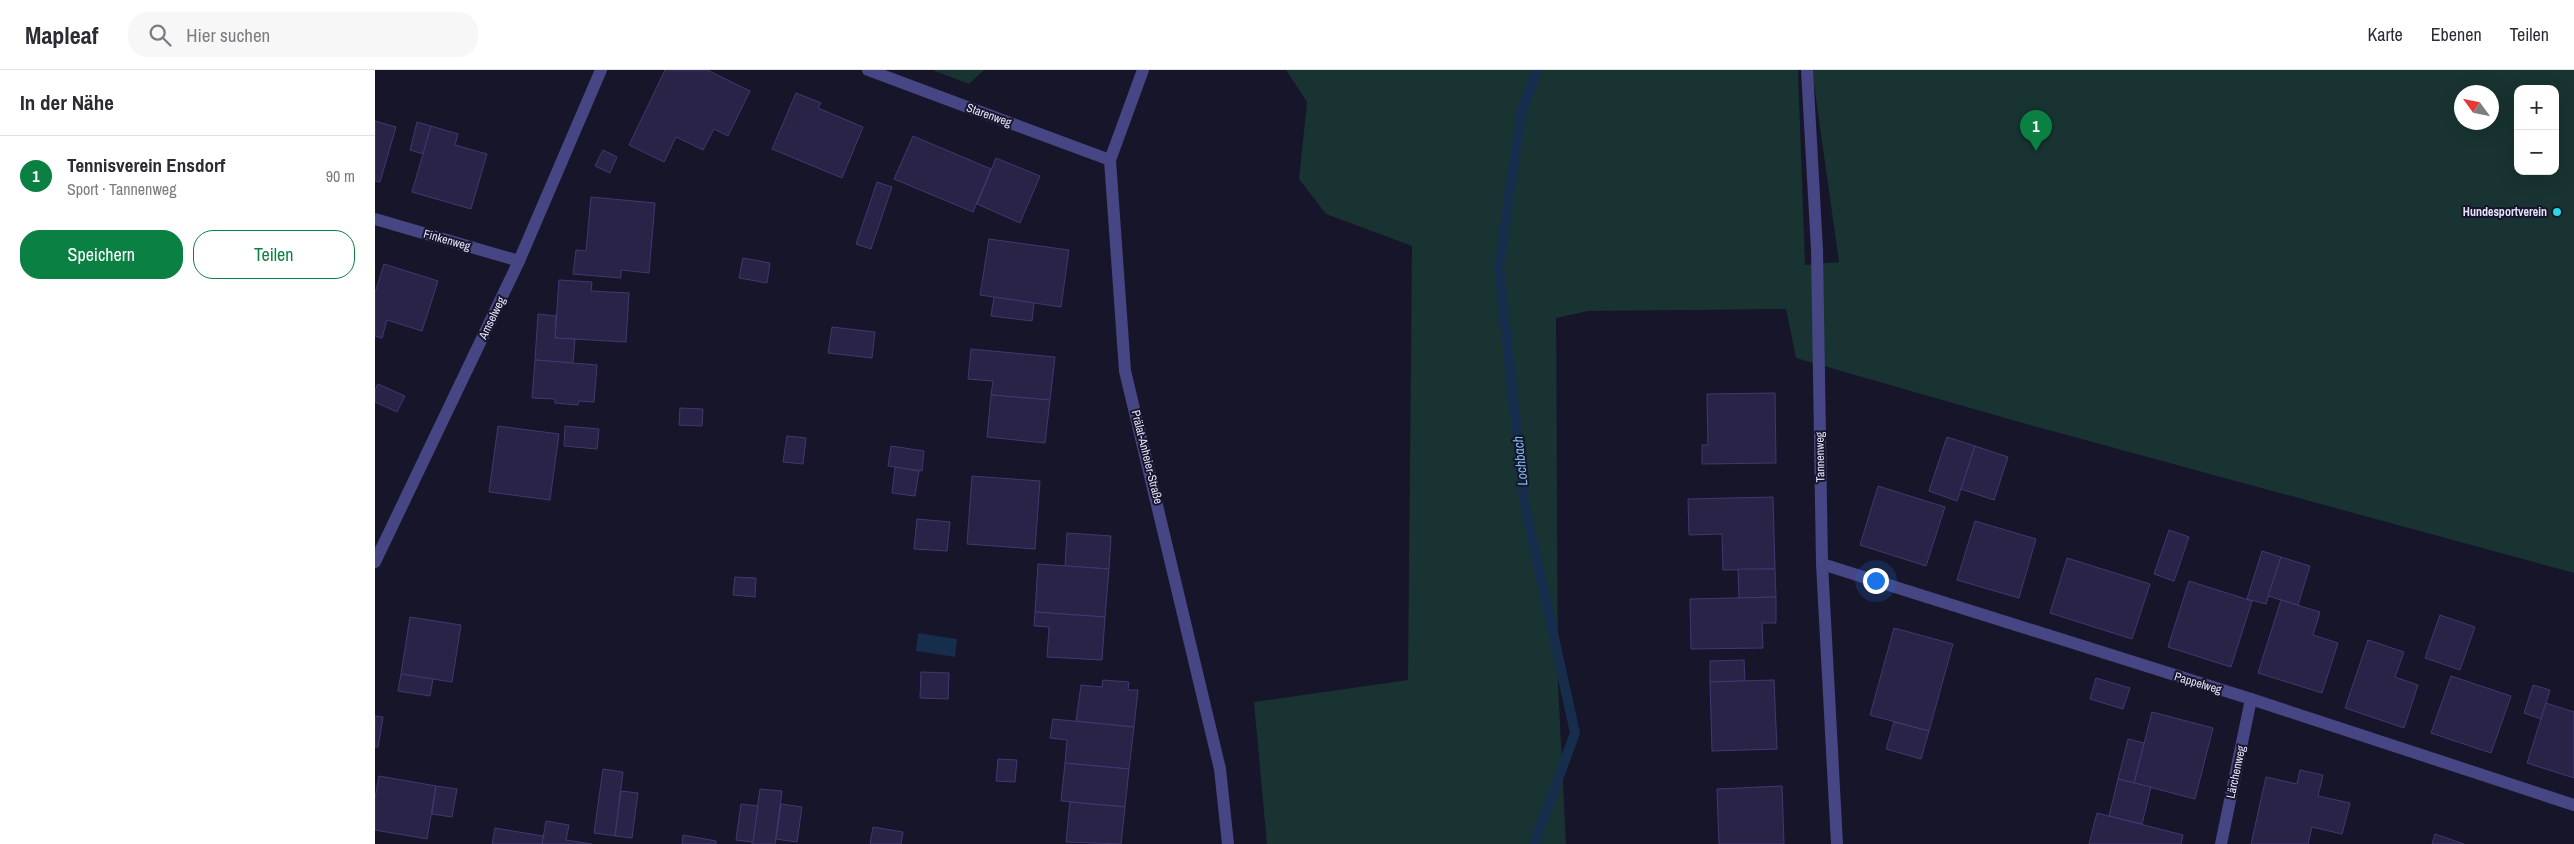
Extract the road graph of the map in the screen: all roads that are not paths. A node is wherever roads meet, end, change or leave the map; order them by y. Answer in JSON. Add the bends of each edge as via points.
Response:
{"nodes":[{"id":1,"x":601,"y":70,"type":"edge"},
{"id":2,"x":868,"y":70,"type":"edge"},
{"id":3,"x":1143,"y":70,"type":"edge"},
{"id":4,"x":1807,"y":70,"type":"edge"},
{"id":5,"x":1110,"y":160,"type":"junction"},
{"id":6,"x":375,"y":219,"type":"edge"},
{"id":7,"x":519,"y":261,"type":"junction"},
{"id":8,"x":381,"y":534,"type":"edge"},
{"id":9,"x":375,"y":562,"type":"edge"},
{"id":10,"x":1822,"y":564,"type":"junction"},
{"id":11,"x":2251,"y":699,"type":"junction"},
{"id":12,"x":2574,"y":805,"type":"edge"},
{"id":13,"x":1228,"y":844,"type":"edge"},
{"id":14,"x":1837,"y":844,"type":"edge"},
{"id":15,"x":2221,"y":844,"type":"edge"}],
"edges":[{"from":1,"to":7,"type":"street","name":"Amselweg"},
{"from":2,"to":5,"type":"street","name":"Starenweg"},
{"from":3,"to":5,"type":"street","name":"Prälat-Anheier-Straße"},
{"from":4,"to":10,"type":"street","name":"Tannenweg","via":[[1817,250]]},
{"from":5,"to":13,"type":"street","name":"Prälat-Anheier-Straße","via":[[1125,371],[1220,769]]},
{"from":6,"to":7,"type":"street","name":"Finkenweg"},
{"from":7,"to":8,"type":"street","name":"Amselweg"},
{"from":8,"to":9,"type":"street","name":"Amselweg"},
{"from":10,"to":11,"type":"street","name":"Pappelweg"},
{"from":10,"to":14,"type":"street","name":"Tannenweg"},
{"from":11,"to":12,"type":"street","name":"Pappelweg"},
{"from":11,"to":15,"type":"street","name":"Lärchenweg"}]}
